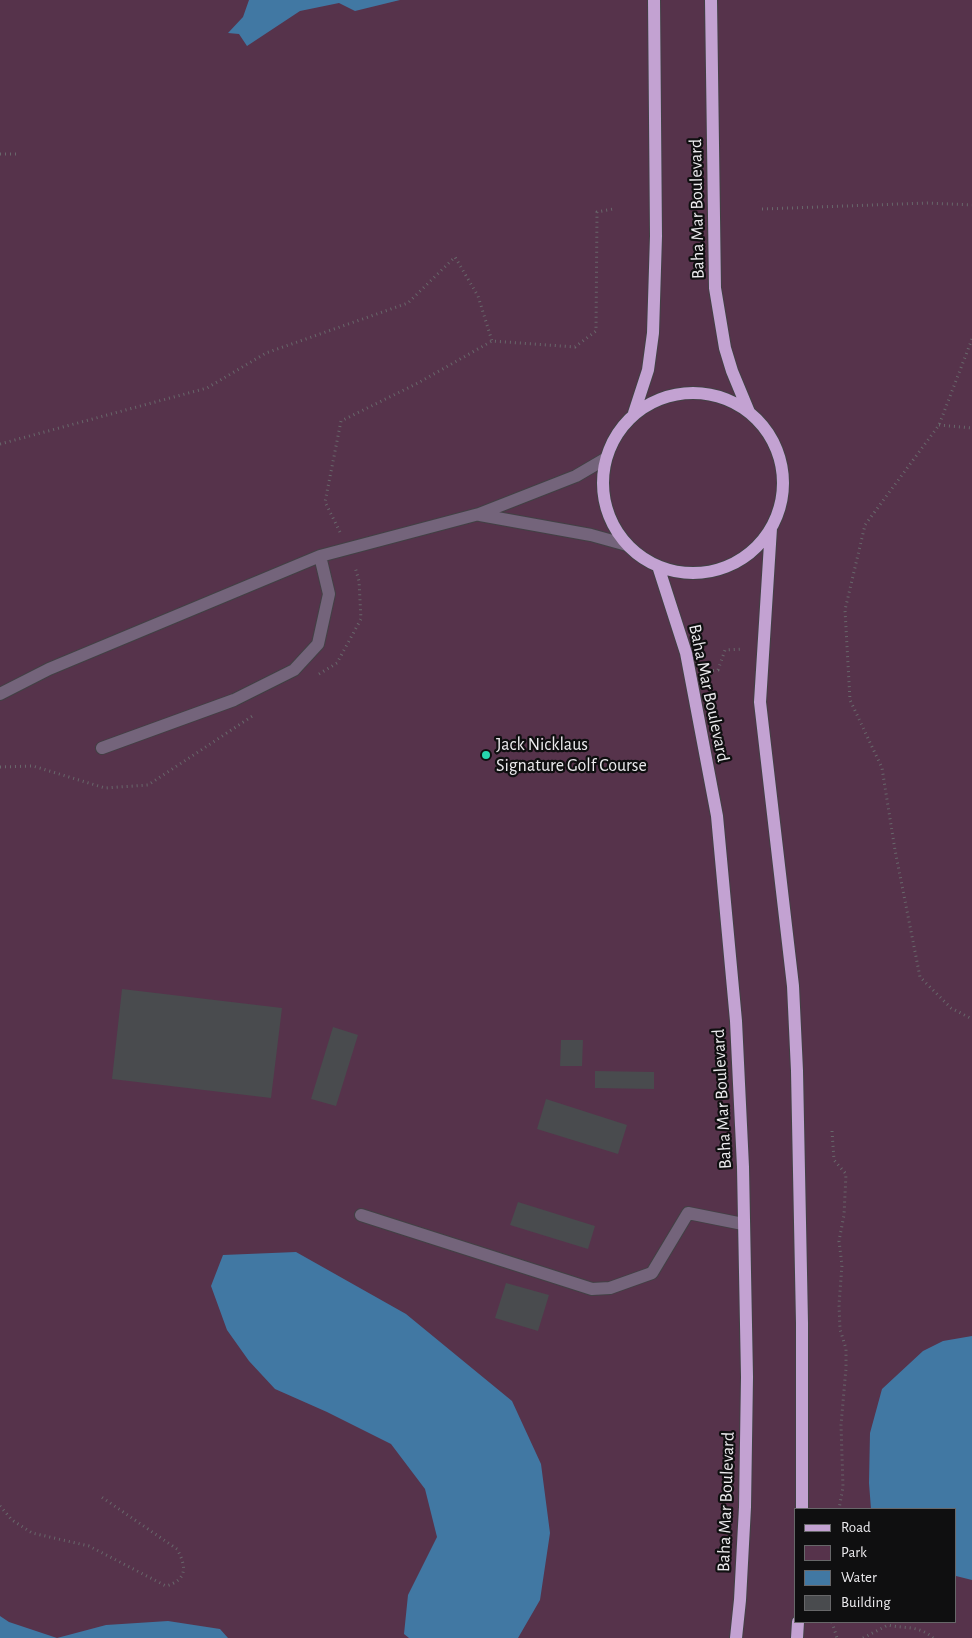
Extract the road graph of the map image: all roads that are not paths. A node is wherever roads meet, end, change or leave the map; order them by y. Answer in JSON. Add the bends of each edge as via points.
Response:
{"nodes":[{"id":1,"x":654,"y":0,"type":"edge"},
{"id":2,"x":711,"y":0,"type":"edge"},
{"id":3,"x":749,"y":412,"type":"junction"},
{"id":4,"x":634,"y":413,"type":"junction"},
{"id":5,"x":605,"y":459,"type":"junction"},
{"id":6,"x":479,"y":514,"type":"junction"},
{"id":7,"x":772,"y":528,"type":"junction"},
{"id":8,"x":627,"y":545,"type":"junction"},
{"id":9,"x":320,"y":556,"type":"junction"},
{"id":10,"x":658,"y":566,"type":"junction"},
{"id":11,"x":0,"y":694,"type":"edge"},
{"id":12,"x":102,"y":748,"type":"dead end"},
{"id":13,"x":361,"y":1215,"type":"dead end"},
{"id":14,"x":743,"y":1224,"type":"junction"},
{"id":15,"x":802,"y":1508,"type":"edge"},
{"id":16,"x":798,"y":1623,"type":"edge"},
{"id":17,"x":736,"y":1638,"type":"edge"},
{"id":18,"x":797,"y":1638,"type":"edge"}],
"edges":[{"from":1,"to":4,"type":"main road","via":[[656,236],[653,334],[648,370]]},
{"from":2,"to":3,"type":"main road","name":"Baha Mar Boulevard","via":[[715,288],[725,348]]},
{"from":3,"to":4,"type":"main road","via":[[731,401],[691,392],[652,402]]},
{"from":3,"to":7,"type":"main road","via":[[764,427],[782,465],[780,508]]},
{"from":4,"to":5,"type":"main road","via":[[621,427]]},
{"from":5,"to":6,"type":"lane","via":[[576,476]]},
{"from":5,"to":8,"type":"main road","via":[[603,496],[612,522]]},
{"from":6,"to":8,"type":"lane"},
{"from":6,"to":9,"type":"lane"},
{"from":7,"to":10,"type":"main road","via":[[747,555],[730,565],[694,573]]},
{"from":7,"to":15,"type":"main road","via":[[760,702],[793,986],[798,1070]]},
{"from":8,"to":10,"type":"main road"},
{"from":9,"to":11,"type":"lane","via":[[49,669]]},
{"from":9,"to":12,"type":"lane","via":[[329,594],[318,644],[294,670],[234,700]]},
{"from":10,"to":14,"type":"main road","name":"Baha Mar Boulevard","via":[[686,653],[717,816],[736,1021]]},
{"from":13,"to":14,"type":"lane","via":[[592,1289],[610,1288],[652,1273],[688,1213]]},
{"from":14,"to":17,"type":"main road","name":"Baha Mar Boulevard","via":[[748,1377],[746,1498]]},
{"from":16,"to":18,"type":"main road"}]}
